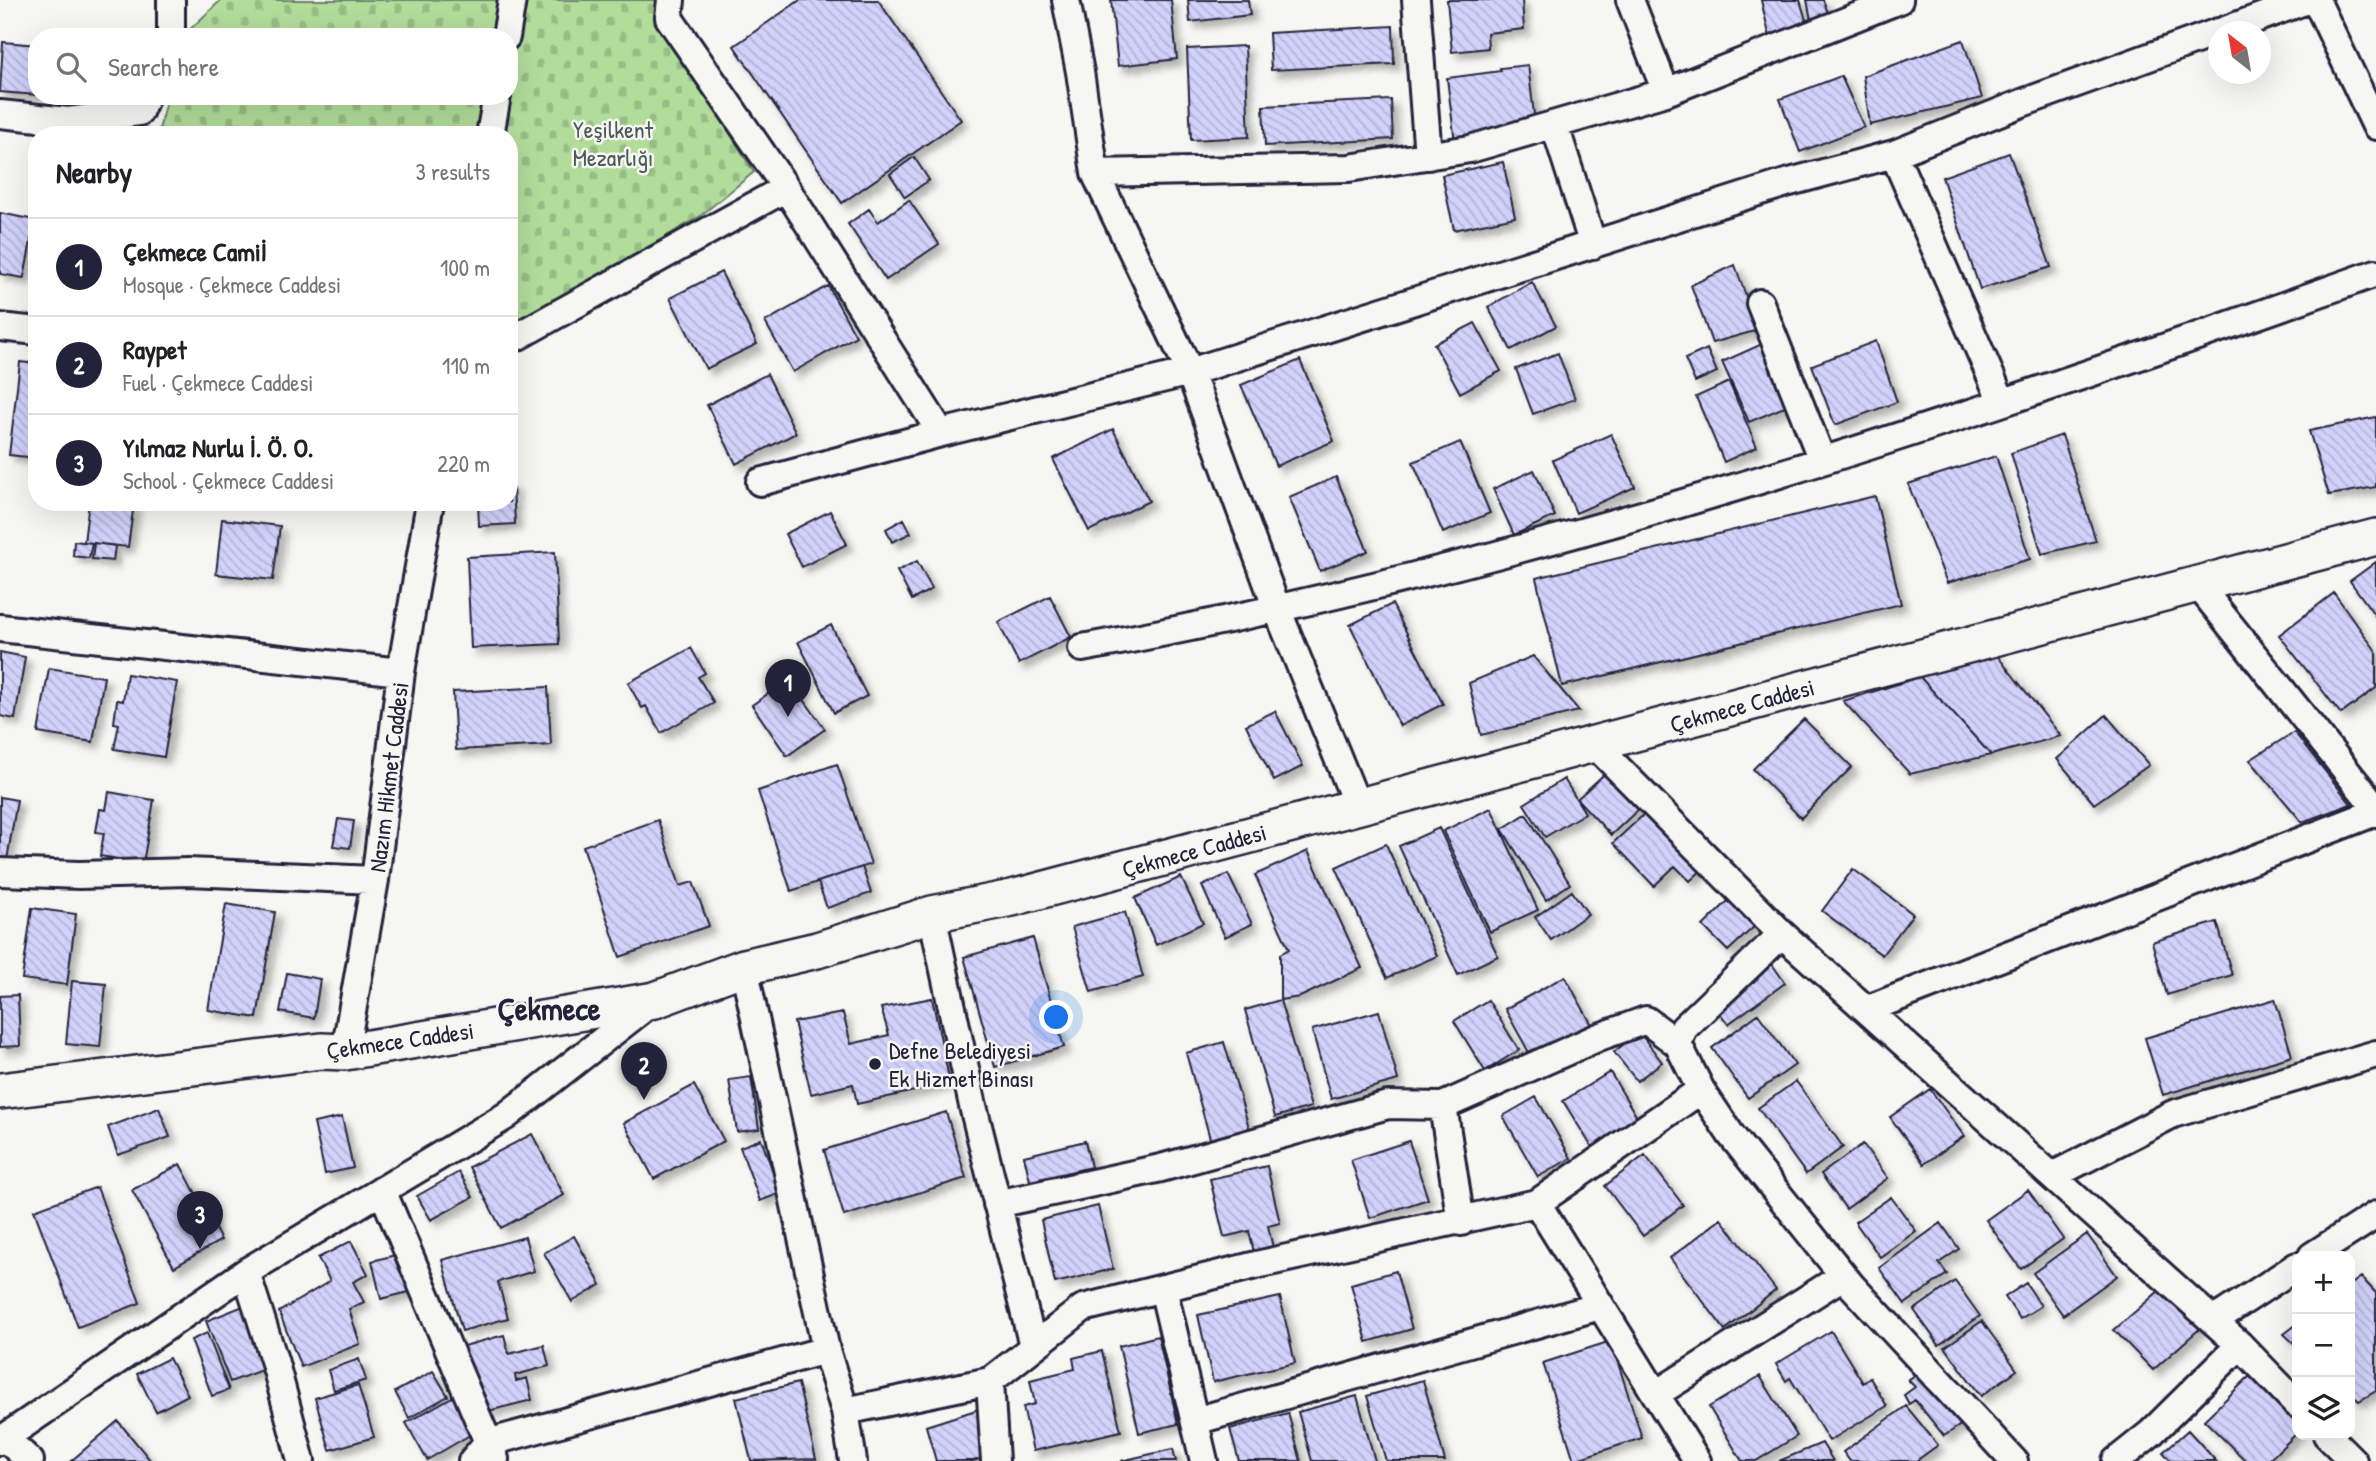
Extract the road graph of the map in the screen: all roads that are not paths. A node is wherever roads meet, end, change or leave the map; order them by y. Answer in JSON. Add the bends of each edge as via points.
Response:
{"nodes":[{"id":1,"x":171,"y":0,"type":"edge"},
{"id":2,"x":512,"y":0,"type":"edge"},
{"id":3,"x":671,"y":0,"type":"edge"},
{"id":4,"x":1066,"y":0,"type":"edge"},
{"id":5,"x":1416,"y":0,"type":"edge"},
{"id":6,"x":1630,"y":0,"type":"edge"},
{"id":7,"x":1899,"y":0,"type":"edge"},
{"id":8,"x":2307,"y":0,"type":"edge"},
{"id":9,"x":2316,"y":0,"type":"edge"},
{"id":10,"x":2249,"y":21,"type":"edge"},
{"id":11,"x":171,"y":28,"type":"edge"},
{"id":12,"x":507,"y":28,"type":"edge"},
{"id":13,"x":2208,"y":36,"type":"edge"},
{"id":14,"x":1666,"y":92,"type":"junction"},
{"id":15,"x":496,"y":105,"type":"edge"},
{"id":16,"x":0,"y":114,"type":"edge"},
{"id":17,"x":141,"y":114,"type":"edge"},
{"id":18,"x":492,"y":126,"type":"edge"},
{"id":19,"x":1555,"y":126,"type":"junction"},
{"id":20,"x":2376,"y":126,"type":"edge"},
{"id":21,"x":1894,"y":154,"type":"junction"},
{"id":22,"x":1428,"y":156,"type":"junction"},
{"id":23,"x":1095,"y":173,"type":"junction"},
{"id":24,"x":786,"y":188,"type":"junction"},
{"id":25,"x":1592,"y":245,"type":"junction"},
{"id":26,"x":2376,"y":273,"type":"edge"},
{"id":27,"x":1759,"y":303,"type":"dead end"},
{"id":28,"x":0,"y":327,"type":"edge"},
{"id":29,"x":28,"y":330,"type":"edge"},
{"id":30,"x":518,"y":336,"type":"edge"},
{"id":31,"x":1190,"y":372,"type":"junction"},
{"id":32,"x":2002,"y":402,"type":"junction"},
{"id":33,"x":941,"y":433,"type":"junction"},
{"id":34,"x":1822,"y":460,"type":"junction"},
{"id":35,"x":760,"y":482,"type":"dead end"},
{"id":36,"x":428,"y":511,"type":"edge"},
{"id":37,"x":2376,"y":537,"type":"edge"},
{"id":38,"x":2197,"y":585,"type":"junction"},
{"id":39,"x":1277,"y":609,"type":"junction"},
{"id":40,"x":0,"y":628,"type":"edge"},
{"id":41,"x":1082,"y":648,"type":"dead end"},
{"id":42,"x":401,"y":672,"type":"junction"},
{"id":43,"x":1594,"y":744,"type":"junction"},
{"id":44,"x":1359,"y":807,"type":"junction"},
{"id":45,"x":2376,"y":810,"type":"edge"},
{"id":46,"x":0,"y":872,"type":"edge"},
{"id":47,"x":375,"y":880,"type":"junction"},
{"id":48,"x":932,"y":914,"type":"junction"},
{"id":49,"x":1782,"y":934,"type":"junction"},
{"id":50,"x":744,"y":967,"type":"junction"},
{"id":51,"x":655,"y":1000,"type":"junction"},
{"id":52,"x":1868,"y":1009,"type":"junction"},
{"id":53,"x":1678,"y":1044,"type":"junction"},
{"id":54,"x":345,"y":1052,"type":"junction"},
{"id":55,"x":2376,"y":1054,"type":"edge"},
{"id":56,"x":1701,"y":1090,"type":"junction"},
{"id":57,"x":0,"y":1091,"type":"edge"},
{"id":58,"x":1443,"y":1106,"type":"junction"},
{"id":59,"x":2052,"y":1176,"type":"junction"},
{"id":60,"x":382,"y":1190,"type":"junction"},
{"id":61,"x":1537,"y":1203,"type":"junction"},
{"id":62,"x":997,"y":1204,"type":"junction"},
{"id":63,"x":2376,"y":1214,"type":"edge"},
{"id":64,"x":1461,"y":1222,"type":"junction"},
{"id":65,"x":2320,"y":1251,"type":"edge"},
{"id":66,"x":2292,"y":1269,"type":"edge"},
{"id":67,"x":246,"y":1272,"type":"junction"},
{"id":68,"x":1843,"y":1276,"type":"junction"},
{"id":69,"x":1163,"y":1288,"type":"junction"},
{"id":70,"x":1600,"y":1306,"type":"junction"},
{"id":71,"x":2213,"y":1321,"type":"junction"},
{"id":72,"x":2241,"y":1345,"type":"junction"},
{"id":73,"x":1033,"y":1346,"type":"junction"},
{"id":74,"x":826,"y":1350,"type":"junction"},
{"id":75,"x":990,"y":1381,"type":"junction"},
{"id":76,"x":1656,"y":1394,"type":"junction"},
{"id":77,"x":2292,"y":1399,"type":"edge"},
{"id":78,"x":845,"y":1411,"type":"junction"},
{"id":79,"x":1195,"y":1421,"type":"junction"},
{"id":80,"x":3,"y":1440,"type":"edge"},
{"id":81,"x":2332,"y":1440,"type":"edge"},
{"id":82,"x":485,"y":1455,"type":"edge"},
{"id":83,"x":30,"y":1461,"type":"edge"},
{"id":84,"x":301,"y":1461,"type":"edge"},
{"id":85,"x":853,"y":1461,"type":"edge"},
{"id":86,"x":995,"y":1461,"type":"edge"},
{"id":87,"x":1204,"y":1461,"type":"edge"},
{"id":88,"x":1697,"y":1461,"type":"edge"},
{"id":89,"x":2014,"y":1461,"type":"edge"},
{"id":90,"x":2116,"y":1461,"type":"edge"},
{"id":91,"x":2353,"y":1461,"type":"edge"}],
"edges":[{"from":1,"to":11,"type":"street"},
{"from":2,"to":12,"type":"street"},
{"from":3,"to":24,"type":"street","via":[[669,18]]},
{"from":4,"to":23,"type":"street"},
{"from":5,"to":22,"type":"street"},
{"from":6,"to":14,"type":"street"},
{"from":7,"to":14,"type":"street"},
{"from":8,"to":10,"type":"street"},
{"from":9,"to":20,"type":"street"},
{"from":13,"to":21,"type":"street"},
{"from":14,"to":19,"type":"street"},
{"from":15,"to":18,"type":"street"},
{"from":16,"to":17,"type":"street","via":[[68,121]]},
{"from":19,"to":22,"type":"street"},
{"from":19,"to":25,"type":"street"},
{"from":21,"to":25,"type":"street"},
{"from":21,"to":32,"type":"street"},
{"from":22,"to":23,"type":"street","via":[[1349,168]]},
{"from":23,"to":31,"type":"street"},
{"from":24,"to":30,"type":"street"},
{"from":24,"to":33,"type":"street"},
{"from":25,"to":31,"type":"street"},
{"from":26,"to":32,"type":"street"},
{"from":27,"to":34,"type":"street"},
{"from":28,"to":29,"type":"street"},
{"from":31,"to":33,"type":"street"},
{"from":31,"to":39,"type":"street"},
{"from":32,"to":34,"type":"street"},
{"from":33,"to":35,"type":"street"},
{"from":34,"to":39,"type":"street","via":[[1523,549]]},
{"from":36,"to":42,"type":"street","name":"Nazım Hikmet Caddesi"},
{"from":37,"to":38,"type":"main road","name":"Çekmece Caddesi"},
{"from":38,"to":43,"type":"main road","name":"Çekmece Caddesi"},
{"from":38,"to":45,"type":"street"},
{"from":39,"to":41,"type":"street"},
{"from":39,"to":44,"type":"street"},
{"from":40,"to":42,"type":"street"},
{"from":42,"to":47,"type":"street","name":"Nazım Hikmet Caddesi"},
{"from":43,"to":44,"type":"main road","name":"Çekmece Caddesi"},
{"from":43,"to":49,"type":"street"},
{"from":44,"to":48,"type":"main road","name":"Çekmece Caddesi","via":[[1012,898]]},
{"from":45,"to":52,"type":"street"},
{"from":46,"to":47,"type":"street","via":[[188,872]]},
{"from":47,"to":54,"type":"street","name":"Nazım Hikmet Caddesi"},
{"from":48,"to":50,"type":"main road","name":"Çekmece Caddesi"},
{"from":48,"to":62,"type":"street"},
{"from":49,"to":52,"type":"street"},
{"from":49,"to":53,"type":"street","via":[[1684,1028]]},
{"from":50,"to":51,"type":"main road","name":"Çekmece Caddesi"},
{"from":50,"to":74,"type":"street"},
{"from":51,"to":54,"type":"main road","name":"Çekmece Caddesi"},
{"from":51,"to":60,"type":"street","via":[[506,1116]]},
{"from":52,"to":59,"type":"street"},
{"from":53,"to":56,"type":"street"},
{"from":53,"to":58,"type":"street","via":[[1646,1020]]},
{"from":54,"to":57,"type":"main road","name":"Çekmece Caddesi","via":[[321,1051]]},
{"from":55,"to":59,"type":"street","via":[[2174,1114]]},
{"from":56,"to":61,"type":"street"},
{"from":56,"to":68,"type":"street"},
{"from":58,"to":62,"type":"street","via":[[1388,1105],[1161,1168]]},
{"from":58,"to":64,"type":"street"},
{"from":59,"to":71,"type":"street"},
{"from":60,"to":67,"type":"street"},
{"from":60,"to":82,"type":"street"},
{"from":61,"to":64,"type":"street"},
{"from":61,"to":70,"type":"street"},
{"from":62,"to":73,"type":"street"},
{"from":63,"to":65,"type":"street"},
{"from":64,"to":69,"type":"street"},
{"from":66,"to":71,"type":"street"},
{"from":67,"to":80,"type":"street"},
{"from":67,"to":84,"type":"street"},
{"from":68,"to":76,"type":"street"},
{"from":68,"to":89,"type":"street"},
{"from":69,"to":73,"type":"street","via":[[1083,1308]]},
{"from":69,"to":79,"type":"street"},
{"from":70,"to":76,"type":"street"},
{"from":70,"to":79,"type":"street"},
{"from":71,"to":72,"type":"street"},
{"from":72,"to":77,"type":"street"},
{"from":72,"to":90,"type":"street"},
{"from":73,"to":75,"type":"street"},
{"from":74,"to":78,"type":"street"},
{"from":74,"to":82,"type":"street"},
{"from":75,"to":78,"type":"street"},
{"from":75,"to":86,"type":"street"},
{"from":76,"to":88,"type":"street"},
{"from":78,"to":85,"type":"street"},
{"from":79,"to":87,"type":"street"},
{"from":80,"to":83,"type":"street"},
{"from":81,"to":91,"type":"street"}]}
